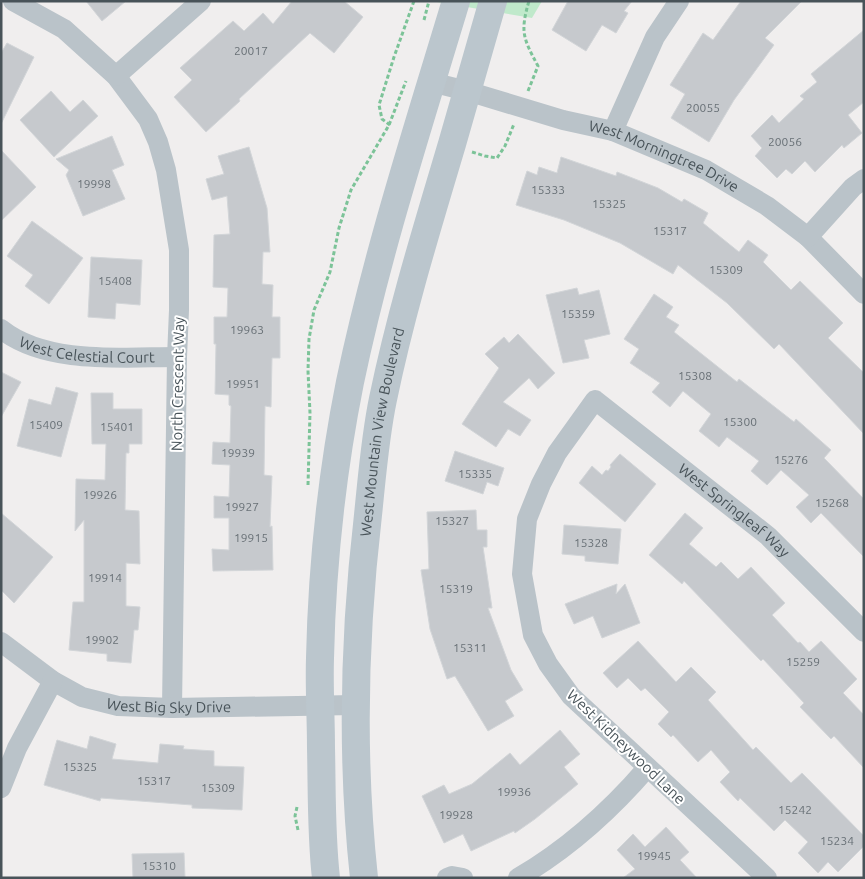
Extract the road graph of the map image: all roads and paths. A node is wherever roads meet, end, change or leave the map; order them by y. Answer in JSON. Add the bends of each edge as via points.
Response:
{"nodes":[{"id":1,"x":13,"y":1,"type":"edge"},
{"id":2,"x":201,"y":1,"type":"edge"},
{"id":3,"x":456,"y":1,"type":"edge"},
{"id":4,"x":493,"y":1,"type":"edge"},
{"id":5,"x":679,"y":1,"type":"edge"},
{"id":6,"x":116,"y":76,"type":"junction"},
{"id":7,"x":431,"y":82,"type":"junction"},
{"id":8,"x":467,"y":91,"type":"junction"},
{"id":9,"x":613,"y":131,"type":"junction"},
{"id":10,"x":864,"y":179,"type":"edge"},
{"id":11,"x":808,"y":237,"type":"junction"},
{"id":12,"x":864,"y":294,"type":"edge"},
{"id":13,"x":1,"y":329,"type":"edge"},
{"id":14,"x":177,"y":357,"type":"junction"},
{"id":15,"x":595,"y":400,"type":"joint"},
{"id":16,"x":864,"y":632,"type":"edge"},
{"id":17,"x":1,"y":642,"type":"edge"},
{"id":18,"x":53,"y":681,"type":"junction"},
{"id":19,"x":320,"y":705,"type":"junction"},
{"id":20,"x":355,"y":705,"type":"junction"},
{"id":21,"x":172,"y":708,"type":"junction"},
{"id":22,"x":647,"y":768,"type":"junction"},
{"id":23,"x":1,"y":788,"type":"edge"},
{"id":24,"x":326,"y":878,"type":"edge"},
{"id":25,"x":364,"y":878,"type":"edge"},
{"id":26,"x":447,"y":878,"type":"edge"},
{"id":27,"x":463,"y":878,"type":"edge"},
{"id":28,"x":518,"y":878,"type":"edge"},
{"id":29,"x":767,"y":878,"type":"edge"}],
"edges":[{"from":1,"to":6,"type":"street","name":"North Crescent Way","via":[[64,29]]},
{"from":2,"to":6,"type":"street"},
{"from":3,"to":7,"type":"street"},
{"from":4,"to":8,"type":"street","name":"West Mountain View Boulevard"},
{"from":5,"to":9,"type":"street","via":[[655,37]]},
{"from":6,"to":14,"type":"street","name":"North Crescent Way","via":[[148,119],[166,170],[179,250]]},
{"from":7,"to":8,"type":"street","name":"West Morningtree Drive"},
{"from":7,"to":19,"type":"street","via":[[374,283],[350,383],[326,555]]},
{"from":8,"to":9,"type":"street","name":"West Morningtree Drive","via":[[563,120]]},
{"from":8,"to":20,"type":"street","name":"West Mountain View Boulevard","via":[[402,314],[382,402],[364,546]]},
{"from":9,"to":11,"type":"street","name":"West Morningtree Drive","via":[[706,170],[767,206]]},
{"from":10,"to":11,"type":"street"},
{"from":11,"to":12,"type":"street","name":"West Morningtree Drive"},
{"from":13,"to":14,"type":"street","name":"West Celestial Court","via":[[29,344],[80,357]]},
{"from":14,"to":21,"type":"street","name":"North Crescent Way"},
{"from":15,"to":16,"type":"street","name":"West Springleaf Way","via":[[768,536]]},
{"from":15,"to":22,"type":"street","name":"West Kidneywood Lane","via":[[556,453],[540,484],[527,519],[522,574],[533,635],[548,664],[570,696]]},
{"from":17,"to":18,"type":"street","name":"West Big Sky Drive"},
{"from":18,"to":21,"type":"street","name":"West Big Sky Drive","via":[[82,697],[118,706]]},
{"from":18,"to":23,"type":"street","via":[[17,748]]},
{"from":19,"to":20,"type":"street","name":"West Big Sky Drive"},
{"from":19,"to":21,"type":"street","name":"West Big Sky Drive"},
{"from":19,"to":24,"type":"street"},
{"from":20,"to":25,"type":"street","name":"West Mountain View Boulevard"},
{"from":22,"to":28,"type":"street","via":[[609,809]]},
{"from":22,"to":29,"type":"street","name":"West Kidneywood Lane"},
{"from":26,"to":27,"type":"street"}]}
